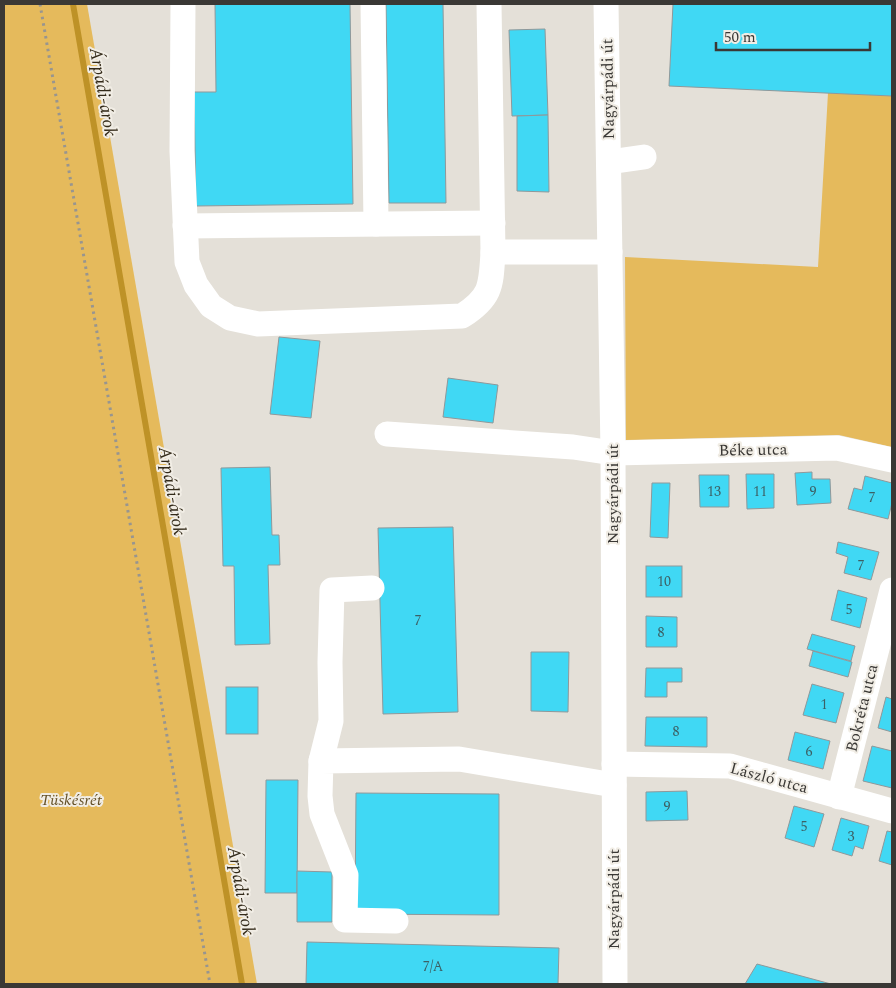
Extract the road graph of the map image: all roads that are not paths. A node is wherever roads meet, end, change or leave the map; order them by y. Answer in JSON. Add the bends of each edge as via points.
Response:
{"nodes":[{"id":1,"x":183,"y":4,"type":"edge"},
{"id":2,"x":373,"y":4,"type":"edge"},
{"id":3,"x":489,"y":4,"type":"edge"},
{"id":4,"x":606,"y":4,"type":"edge"},
{"id":5,"x":644,"y":157,"type":"dead end"},
{"id":6,"x":609,"y":162,"type":"junction"},
{"id":7,"x":493,"y":223,"type":"junction"},
{"id":8,"x":376,"y":224,"type":"junction"},
{"id":9,"x":185,"y":226,"type":"junction"},
{"id":10,"x":494,"y":252,"type":"junction"},
{"id":11,"x":610,"y":252,"type":"junction"},
{"id":12,"x":387,"y":434,"type":"dead end"},
{"id":13,"x":613,"y":453,"type":"junction"},
{"id":14,"x":892,"y":460,"type":"edge"},
{"id":15,"x":372,"y":588,"type":"dead end"},
{"id":16,"x":892,"y":590,"type":"edge"},
{"id":17,"x":321,"y":761,"type":"junction"},
{"id":18,"x":614,"y":775,"type":"junction"},
{"id":19,"x":839,"y":797,"type":"junction"},
{"id":20,"x":892,"y":811,"type":"edge"},
{"id":21,"x":396,"y":921,"type":"dead end"},
{"id":22,"x":615,"y":984,"type":"edge"}],
"edges":[{"from":1,"to":9,"type":"street"},
{"from":2,"to":8,"type":"street"},
{"from":3,"to":7,"type":"street"},
{"from":4,"to":6,"type":"street","name":"Nagyárpádi út"},
{"from":5,"to":6,"type":"street"},
{"from":6,"to":11,"type":"street","name":"Nagyárpádi út"},
{"from":7,"to":8,"type":"street"},
{"from":7,"to":10,"type":"street"},
{"from":8,"to":9,"type":"street"},
{"from":9,"to":10,"type":"street","via":[[187,262],[196,286],[210,306],[230,318],[258,324],[462,316],[474,309],[491,286]]},
{"from":10,"to":11,"type":"street"},
{"from":11,"to":13,"type":"street","name":"Nagyárpádi út"},
{"from":12,"to":13,"type":"street","name":"Béke utca","via":[[573,447]]},
{"from":13,"to":14,"type":"street","name":"Béke utca","via":[[837,448]]},
{"from":13,"to":18,"type":"street","name":"Nagyárpádi út"},
{"from":15,"to":17,"type":"street","via":[[332,590],[331,721]]},
{"from":16,"to":19,"type":"street","name":"Bokréta utca"},
{"from":17,"to":18,"type":"street","name":"László utca","via":[[459,759]]},
{"from":17,"to":21,"type":"street","via":[[322,814],[346,874],[345,920]]},
{"from":18,"to":19,"type":"street","name":"László utca","via":[[730,766]]},
{"from":18,"to":22,"type":"street","name":"Nagyárpádi út"},
{"from":19,"to":20,"type":"street","name":"László utca"}]}
